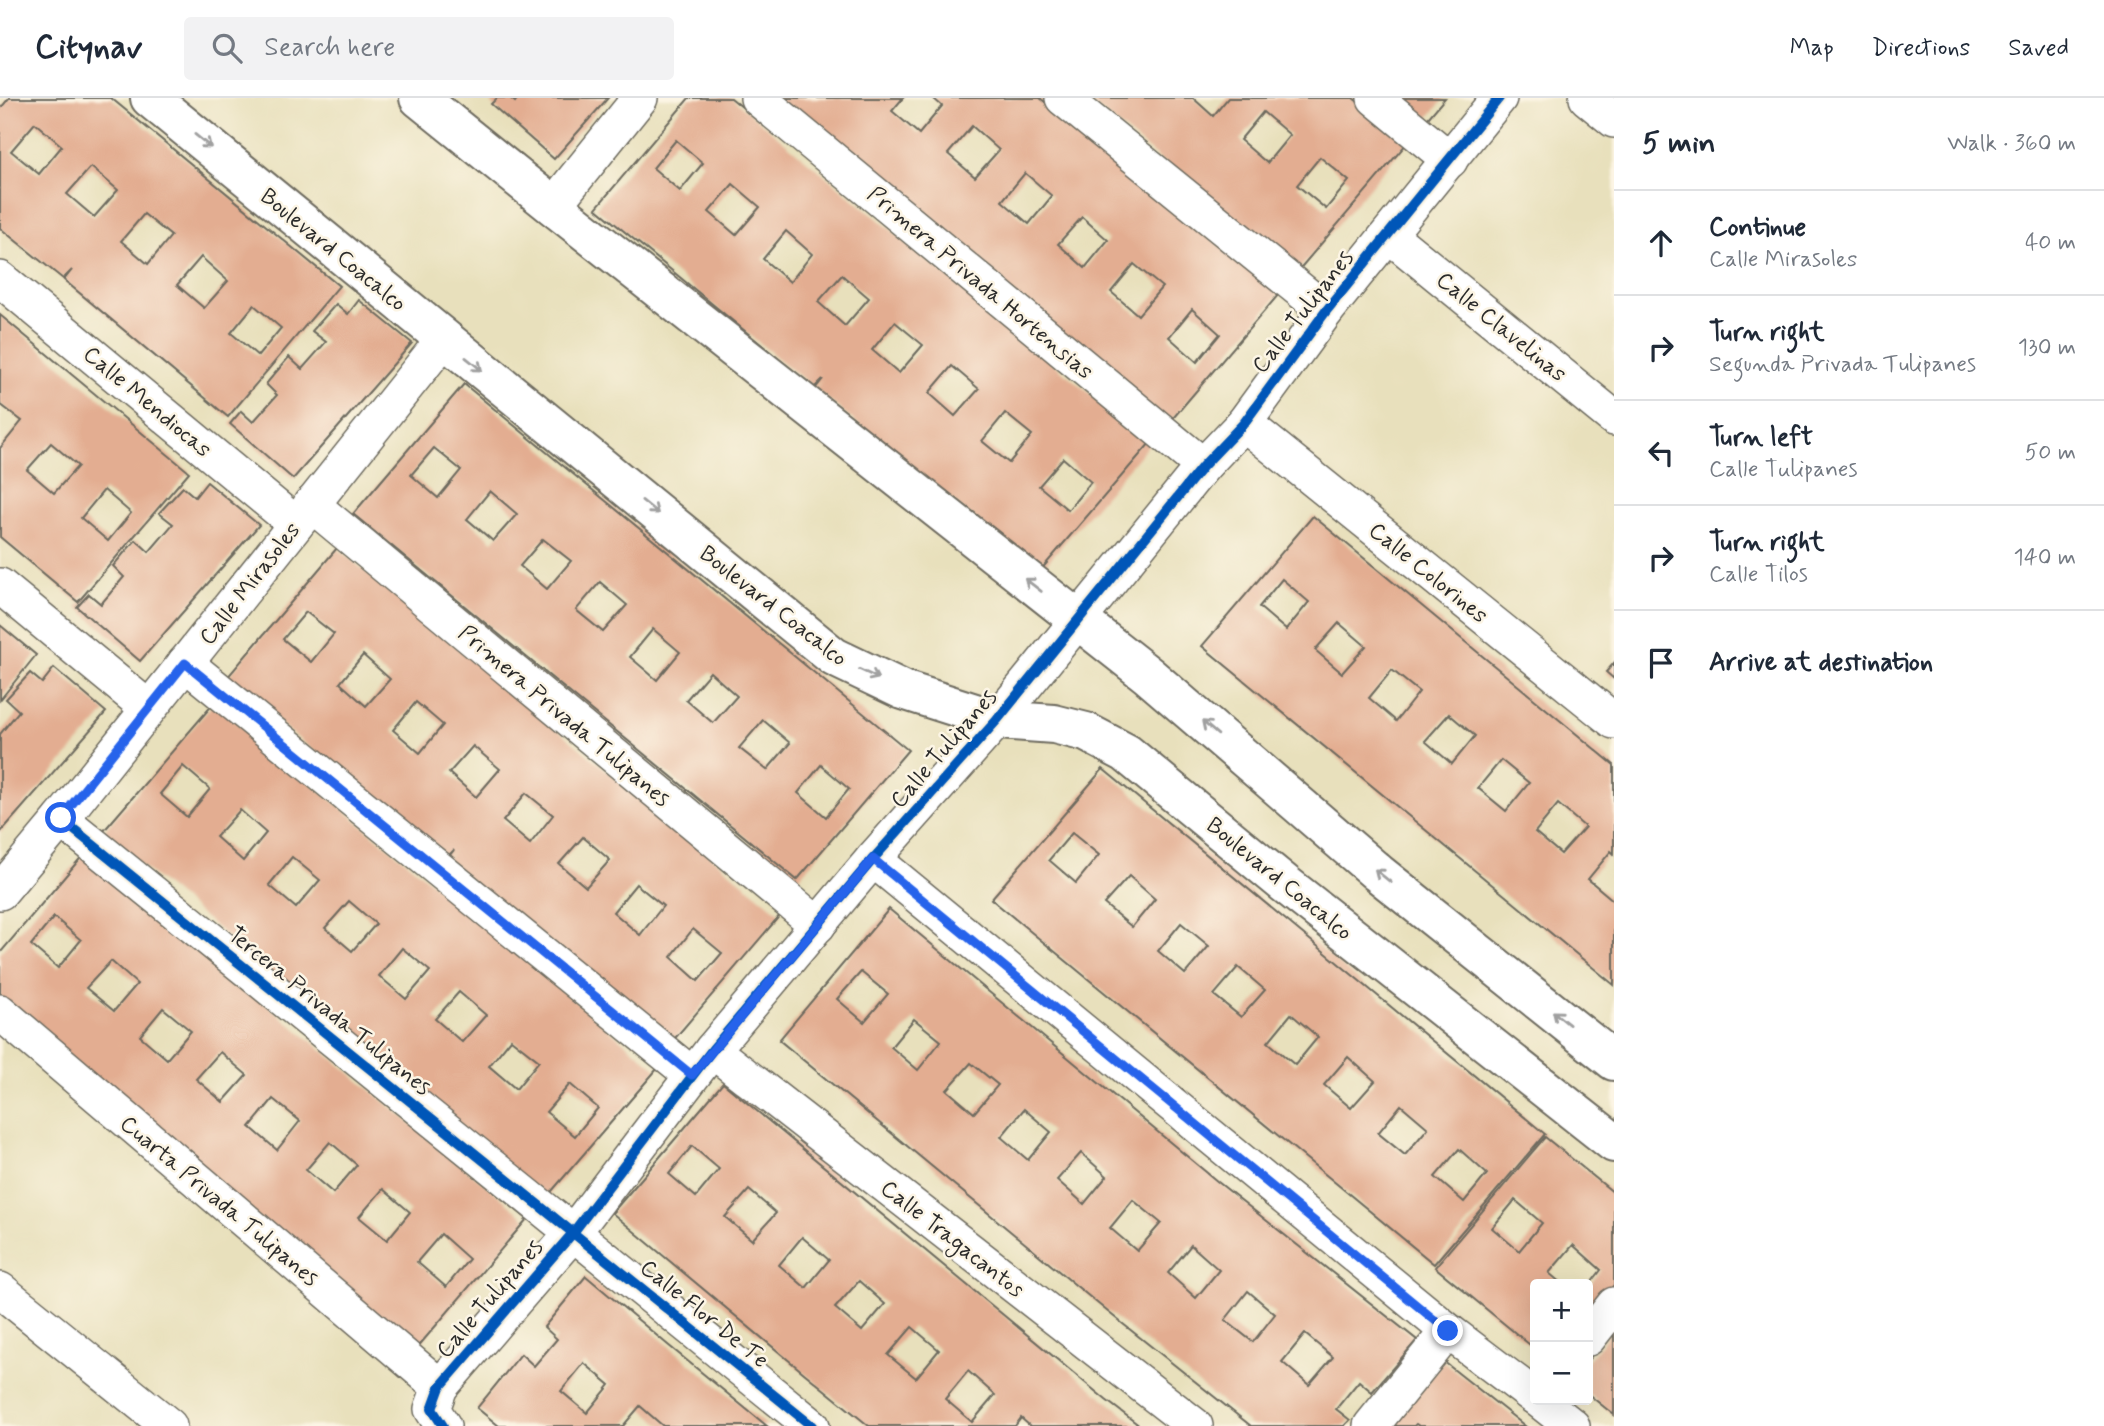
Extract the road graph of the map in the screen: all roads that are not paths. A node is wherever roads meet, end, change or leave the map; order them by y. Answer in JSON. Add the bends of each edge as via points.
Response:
{"nodes":[{"id":1,"x":150,"y":98,"type":"edge"},
{"id":2,"x":419,"y":98,"type":"edge"},
{"id":3,"x":640,"y":98,"type":"edge"},
{"id":4,"x":758,"y":98,"type":"edge"},
{"id":5,"x":1063,"y":98,"type":"edge"},
{"id":6,"x":1375,"y":98,"type":"edge"},
{"id":7,"x":1499,"y":98,"type":"edge"},
{"id":8,"x":1587,"y":98,"type":"edge"},
{"id":9,"x":1614,"y":120,"type":"edge"},
{"id":10,"x":1450,"y":160,"type":"junction"},
{"id":11,"x":552,"y":206,"type":"junction"},
{"id":12,"x":1389,"y":235,"type":"junction"},
{"id":13,"x":0,"y":279,"type":"edge"},
{"id":14,"x":1326,"y":311,"type":"junction"},
{"id":15,"x":444,"y":339,"type":"junction"},
{"id":16,"x":1614,"y":418,"type":"edge"},
{"id":17,"x":1244,"y":423,"type":"junction"},
{"id":18,"x":1203,"y":466,"type":"junction"},
{"id":19,"x":303,"y":514,"type":"junction"},
{"id":20,"x":0,"y":586,"type":"edge"},
{"id":21,"x":1077,"y":619,"type":"junction"},
{"id":22,"x":185,"y":663,"type":"junction"},
{"id":23,"x":148,"y":708,"type":"junction"},
{"id":24,"x":997,"y":720,"type":"junction"},
{"id":25,"x":1614,"y":721,"type":"edge"},
{"id":26,"x":61,"y":818,"type":"junction"},
{"id":27,"x":873,"y":859,"type":"junction"},
{"id":28,"x":0,"y":891,"type":"edge"},
{"id":29,"x":818,"y":925,"type":"junction"},
{"id":30,"x":0,"y":1012,"type":"edge"},
{"id":31,"x":1614,"y":1060,"type":"edge"},
{"id":32,"x":702,"y":1063,"type":"junction"},
{"id":33,"x":1614,"y":1143,"type":"edge"},
{"id":34,"x":572,"y":1234,"type":"junction"},
{"id":35,"x":0,"y":1290,"type":"edge"},
{"id":36,"x":1614,"y":1305,"type":"edge"},
{"id":37,"x":1448,"y":1331,"type":"junction"},
{"id":38,"x":1593,"y":1332,"type":"edge"},
{"id":39,"x":440,"y":1387,"type":"junction"},
{"id":40,"x":1530,"y":1392,"type":"edge"},
{"id":41,"x":1545,"y":1405,"type":"edge"},
{"id":42,"x":169,"y":1426,"type":"edge"},
{"id":43,"x":443,"y":1426,"type":"edge"},
{"id":44,"x":812,"y":1426,"type":"edge"},
{"id":45,"x":1195,"y":1426,"type":"edge"},
{"id":46,"x":1371,"y":1426,"type":"edge"},
{"id":47,"x":1572,"y":1426,"type":"edge"}],
"edges":[{"from":1,"to":15,"type":"main road","name":"Boulevard Coacalco","one_way":true},
{"from":2,"to":11,"type":"main road"},
{"from":3,"to":11,"type":"street"},
{"from":4,"to":18,"type":"street","name":"Primera Privada Hortensias"},
{"from":5,"to":14,"type":"street"},
{"from":6,"to":10,"type":"street"},
{"from":7,"to":10,"type":"street","name":"Calle Tulipanes"},
{"from":8,"to":9,"type":"street"},
{"from":10,"to":12,"type":"street","name":"Calle Tulipanes"},
{"from":21,"to":11,"type":"main road","one_way":true},
{"from":12,"to":14,"type":"street","name":"Calle Tulipanes"},
{"from":12,"to":16,"type":"street","name":"Calle Clavelinas"},
{"from":13,"to":19,"type":"street","name":"Calle Mendiocas"},
{"from":14,"to":17,"type":"street","name":"Calle Tulipanes"},
{"from":15,"to":19,"type":"street","name":"Calle Mirasoles"},
{"from":15,"to":24,"type":"main road","name":"Boulevard Coacalco","one_way":true,"via":[[834,657],[903,690]]},
{"from":17,"to":18,"type":"street","name":"Calle Tulipanes"},
{"from":17,"to":25,"type":"street","name":"Calle Colorines"},
{"from":18,"to":21,"type":"street","name":"Calle Tulipanes"},
{"from":19,"to":22,"type":"street","name":"Calle Mirasoles"},
{"from":19,"to":29,"type":"street","name":"Primera Privada Tulipanes"},
{"from":20,"to":23,"type":"street"},
{"from":21,"to":24,"type":"street","name":"Calle Tulipanes"},
{"from":31,"to":21,"type":"main road","one_way":true,"via":[[1378,873]]},
{"from":22,"to":23,"type":"street","name":"Calle Mirasoles"},
{"from":22,"to":32,"type":"street","name":"Calle Tragacantos"},
{"from":23,"to":26,"type":"street","name":"Calle Mirasoles"},
{"from":24,"to":27,"type":"street","name":"Calle Tulipanes"},
{"from":24,"to":33,"type":"main road","name":"Boulevard Coacalco","via":[[1054,724],[1086,732],[1126,753]]},
{"from":26,"to":28,"type":"street","name":"Calle Mirasoles"},
{"from":26,"to":34,"type":"street","name":"Tercera Privada Tulipanes"},
{"from":27,"to":29,"type":"street","name":"Calle Tulipanes"},
{"from":27,"to":37,"type":"street"},
{"from":29,"to":32,"type":"street","name":"Calle Tulipanes"},
{"from":30,"to":39,"type":"street","name":"Cuarta Privada Tulipanes"},
{"from":32,"to":34,"type":"street","name":"Calle Tulipanes"},
{"from":32,"to":45,"type":"street","name":"Calle Tragacantos"},
{"from":34,"to":39,"type":"street","name":"Calle Tulipanes"},
{"from":34,"to":44,"type":"street","name":"Calle Flor De Te"},
{"from":35,"to":42,"type":"street"},
{"from":36,"to":38,"type":"street"},
{"from":37,"to":40,"type":"street"},
{"from":37,"to":46,"type":"street"},
{"from":39,"to":43,"type":"street","name":"Calle Tulipanes","via":[[432,1409]]},
{"from":41,"to":47,"type":"street"}]}
